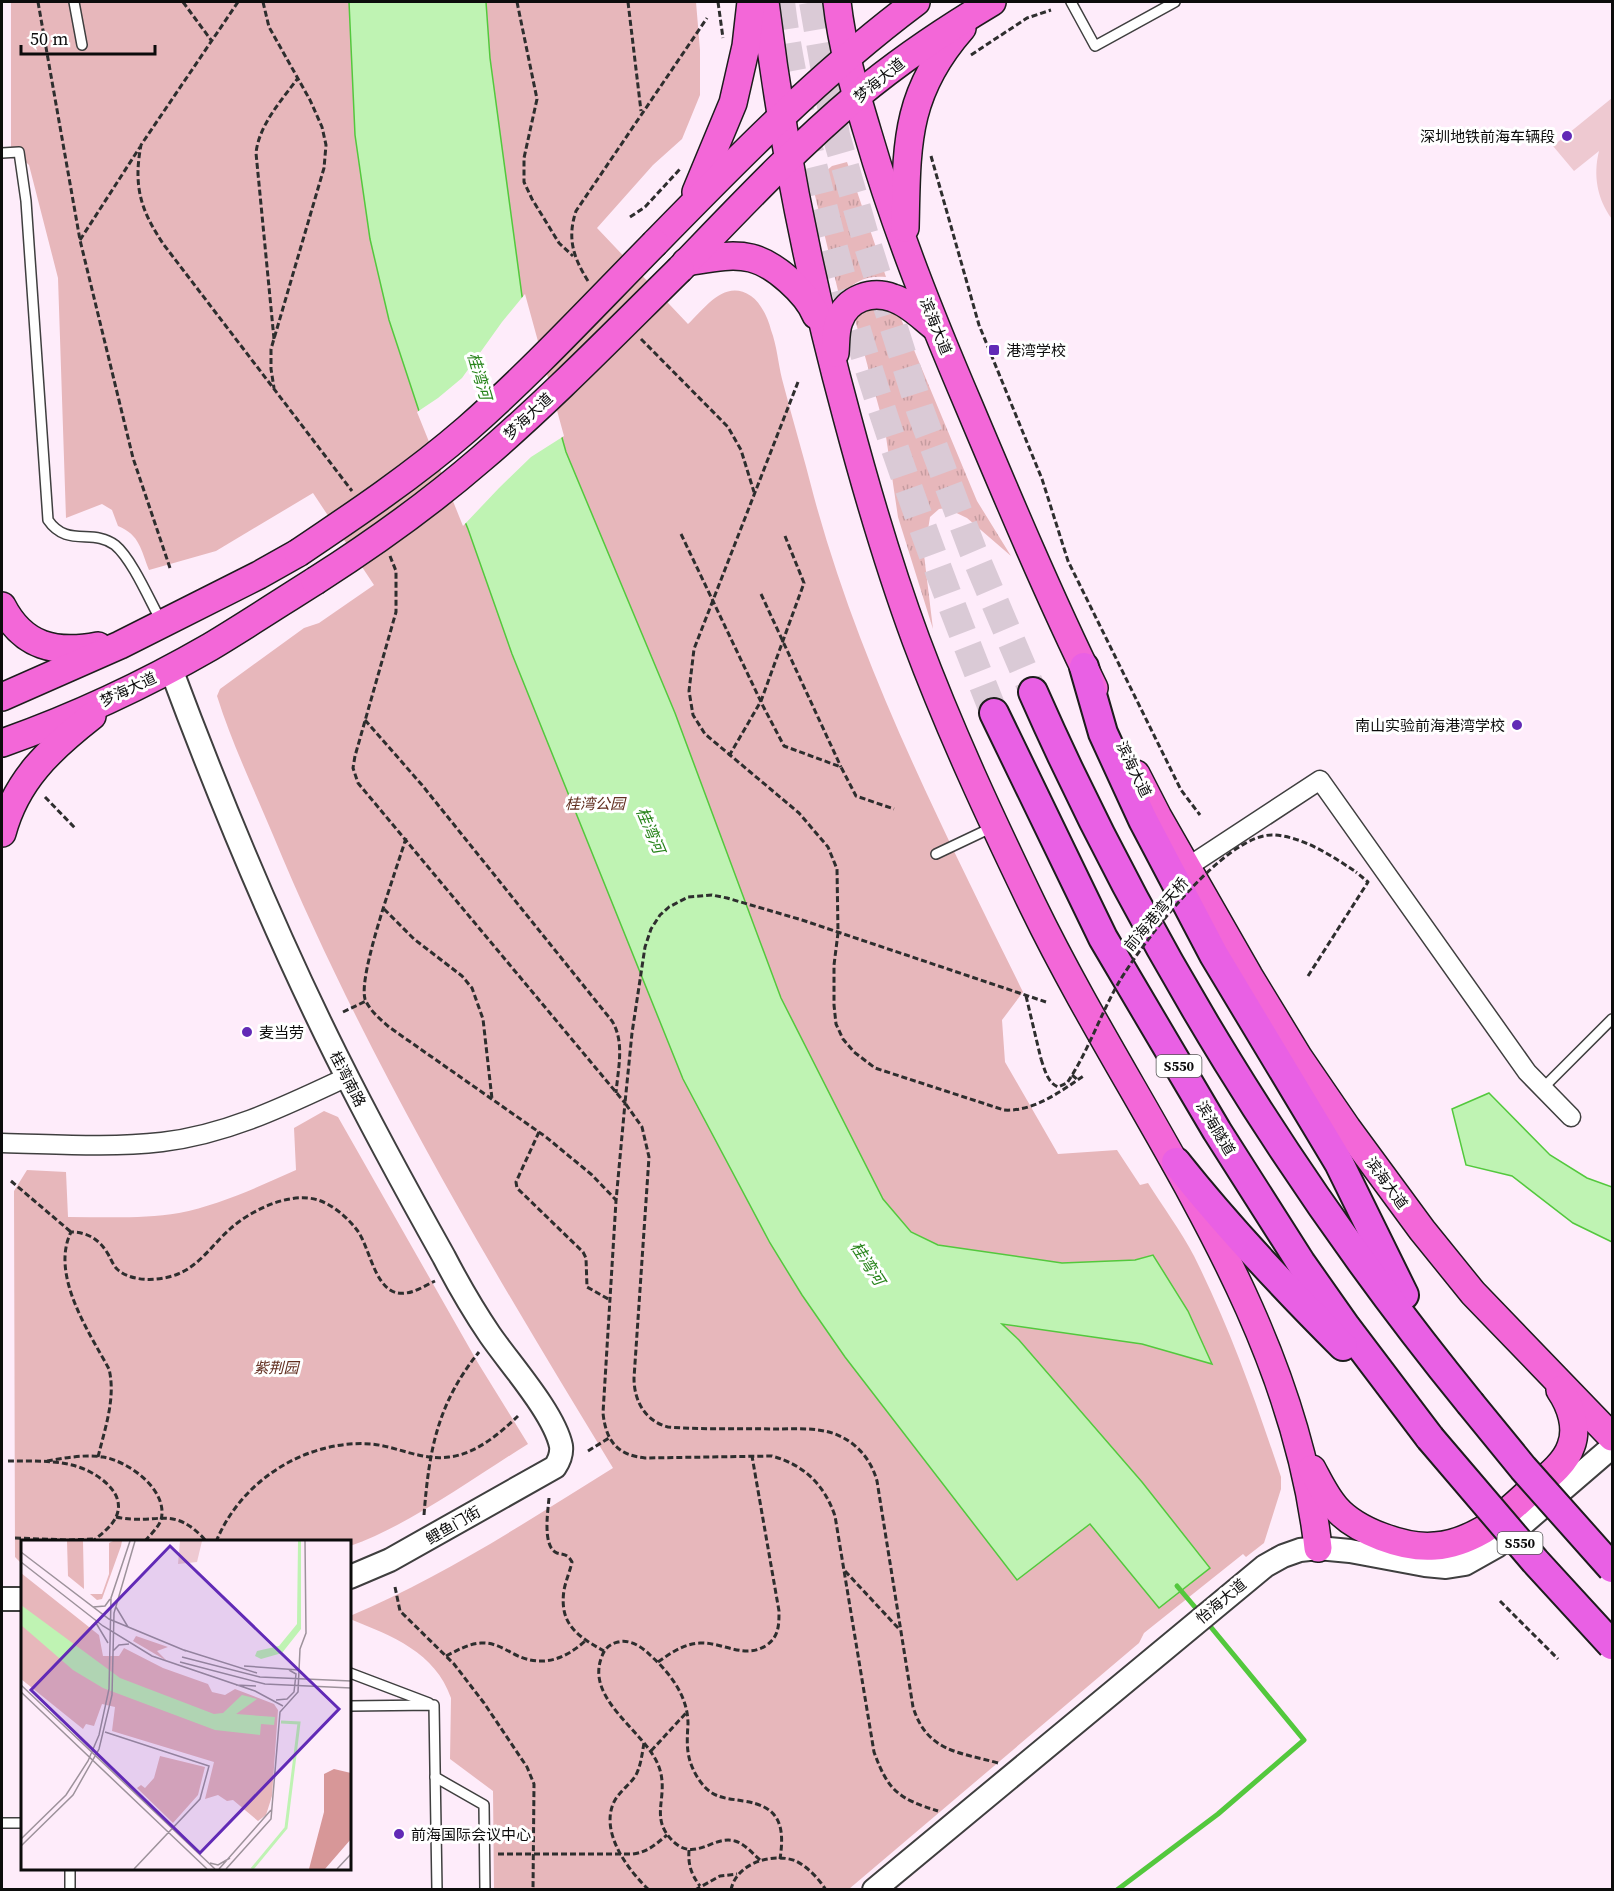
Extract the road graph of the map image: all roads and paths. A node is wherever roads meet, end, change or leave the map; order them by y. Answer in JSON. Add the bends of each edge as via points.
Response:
{"nodes":[{"id":1,"x":38,"y":2,"type":"edge"},
{"id":2,"x":74,"y":2,"type":"edge"},
{"id":3,"x":183,"y":2,"type":"edge"},
{"id":4,"x":238,"y":2,"type":"edge"},
{"id":5,"x":262,"y":2,"type":"edge"},
{"id":6,"x":517,"y":2,"type":"edge"},
{"id":7,"x":628,"y":2,"type":"edge"},
{"id":8,"x":718,"y":2,"type":"edge"},
{"id":9,"x":751,"y":2,"type":"edge"},
{"id":10,"x":765,"y":2,"type":"edge"},
{"id":11,"x":837,"y":2,"type":"edge"},
{"id":12,"x":916,"y":2,"type":"edge"},
{"id":13,"x":1071,"y":2,"type":"edge"},
{"id":14,"x":1175,"y":2,"type":"edge"},
{"id":15,"x":987,"y":4,"type":"edge"},
{"id":16,"x":1051,"y":10,"type":"dead end"},
{"id":17,"x":211,"y":40,"type":"junction"},
{"id":18,"x":723,"y":41,"type":"dead end"},
{"id":19,"x":82,"y":45,"type":"dead end"},
{"id":20,"x":847,"y":56,"type":"junction"},
{"id":21,"x":966,"y":60,"type":"dead end"},
{"id":22,"x":298,"y":78,"type":"junction"},
{"id":23,"x":857,"y":96,"type":"junction"},
{"id":24,"x":641,"y":113,"type":"dead end"},
{"id":25,"x":781,"y":116,"type":"junction"},
{"id":26,"x":141,"y":146,"type":"junction"},
{"id":27,"x":930,"y":151,"type":"dead end"},
{"id":28,"x":2,"y":153,"type":"edge"},
{"id":29,"x":788,"y":159,"type":"junction"},
{"id":30,"x":687,"y":163,"type":"dead end"},
{"id":31,"x":690,"y":207,"type":"junction"},
{"id":32,"x":630,"y":218,"type":"dead end"},
{"id":33,"x":80,"y":240,"type":"junction"},
{"id":34,"x":905,"y":250,"type":"junction"},
{"id":35,"x":574,"y":257,"type":"dead end"},
{"id":36,"x":683,"y":266,"type":"junction"},
{"id":37,"x":936,"y":328,"type":"junction"},
{"id":38,"x":824,"y":333,"type":"junction"},
{"id":39,"x":274,"y":340,"type":"junction"},
{"id":40,"x":835,"y":375,"type":"junction"},
{"id":41,"x":798,"y":382,"type":"dead end"},
{"id":42,"x":274,"y":390,"type":"junction"},
{"id":43,"x":355,"y":495,"type":"dead end"},
{"id":44,"x":681,"y":534,"type":"dead end"},
{"id":45,"x":785,"y":536,"type":"dead end"},
{"id":46,"x":388,"y":551,"type":"dead end"},
{"id":47,"x":170,"y":568,"type":"dead end"},
{"id":48,"x":761,"y":594,"type":"dead end"},
{"id":49,"x":2,"y":606,"type":"edge"},
{"id":50,"x":154,"y":627,"type":"junction"},
{"id":51,"x":783,"y":641,"type":"junction"},
{"id":52,"x":1084,"y":667,"type":"junction"},
{"id":53,"x":171,"y":669,"type":"junction"},
{"id":54,"x":124,"y":692,"type":"junction"},
{"id":55,"x":1033,"y":692,"type":"tunnel mouth"},
{"id":56,"x":2,"y":697,"type":"edge"},
{"id":57,"x":761,"y":702,"type":"junction"},
{"id":58,"x":994,"y":713,"type":"tunnel mouth"},
{"id":59,"x":365,"y":720,"type":"junction"},
{"id":60,"x":2,"y":743,"type":"edge"},
{"id":61,"x":729,"y":756,"type":"junction"},
{"id":62,"x":841,"y":767,"type":"junction"},
{"id":63,"x":45,"y":797,"type":"dead end"},
{"id":64,"x":894,"y":809,"type":"dead end"},
{"id":65,"x":1200,"y":815,"type":"dead end"},
{"id":66,"x":995,"y":826,"type":"junction"},
{"id":67,"x":75,"y":828,"type":"dead end"},
{"id":68,"x":2,"y":833,"type":"edge"},
{"id":69,"x":406,"y":838,"type":"junction"},
{"id":70,"x":936,"y":854,"type":"dead end"},
{"id":71,"x":1186,"y":868,"type":"junction"},
{"id":72,"x":384,"y":909,"type":"junction"},
{"id":73,"x":838,"y":933,"type":"junction"},
{"id":74,"x":1308,"y":976,"type":"dead end"},
{"id":75,"x":1026,"y":996,"type":"junction"},
{"id":76,"x":366,"y":1001,"type":"junction"},
{"id":77,"x":1047,"y":1002,"type":"dead end"},
{"id":78,"x":343,"y":1011,"type":"dead end"},
{"id":79,"x":1612,"y":1019,"type":"edge"},
{"id":80,"x":1085,"y":1075,"type":"dead end"},
{"id":81,"x":347,"y":1077,"type":"junction"},
{"id":82,"x":1075,"y":1077,"type":"junction"},
{"id":83,"x":1543,"y":1088,"type":"junction"},
{"id":84,"x":616,"y":1092,"type":"junction"},
{"id":85,"x":492,"y":1099,"type":"junction"},
{"id":86,"x":625,"y":1103,"type":"junction"},
{"id":87,"x":1571,"y":1117,"type":"dead end"},
{"id":88,"x":539,"y":1132,"type":"junction"},
{"id":89,"x":2,"y":1143,"type":"edge"},
{"id":90,"x":1176,"y":1162,"type":"junction"},
{"id":91,"x":11,"y":1181,"type":"dead end"},
{"id":92,"x":616,"y":1201,"type":"junction"},
{"id":93,"x":71,"y":1232,"type":"junction"},
{"id":94,"x":436,"y":1280,"type":"dead end"},
{"id":95,"x":610,"y":1300,"type":"junction"},
{"id":96,"x":479,"y":1352,"type":"dead end"},
{"id":97,"x":1438,"y":1364,"type":"junction"},
{"id":98,"x":1546,"y":1371,"type":"junction"},
{"id":99,"x":1399,"y":1399,"type":"junction"},
{"id":100,"x":518,"y":1416,"type":"dead end"},
{"id":101,"x":1612,"y":1437,"type":"edge"},
{"id":102,"x":609,"y":1438,"type":"junction"},
{"id":103,"x":1298,"y":1442,"type":"junction"},
{"id":104,"x":1612,"y":1447,"type":"edge"},
{"id":105,"x":588,"y":1451,"type":"dead end"},
{"id":106,"x":752,"y":1456,"type":"junction"},
{"id":107,"x":98,"y":1457,"type":"junction"},
{"id":108,"x":430,"y":1457,"type":"junction"},
{"id":109,"x":8,"y":1461,"type":"dead end"},
{"id":110,"x":47,"y":1461,"type":"junction"},
{"id":111,"x":555,"y":1467,"type":"joint"},
{"id":112,"x":549,"y":1498,"type":"dead end"},
{"id":113,"x":424,"y":1515,"type":"dead end"},
{"id":114,"x":116,"y":1517,"type":"junction"},
{"id":115,"x":161,"y":1518,"type":"junction"},
{"id":116,"x":15,"y":1538,"type":"dead end"},
{"id":117,"x":94,"y":1540,"type":"edge"},
{"id":118,"x":146,"y":1540,"type":"edge"},
{"id":119,"x":205,"y":1540,"type":"edge"},
{"id":120,"x":217,"y":1540,"type":"edge"},
{"id":121,"x":1318,"y":1548,"type":"junction"},
{"id":122,"x":1612,"y":1568,"type":"edge"},
{"id":123,"x":843,"y":1570,"type":"junction"},
{"id":124,"x":351,"y":1577,"type":"edge"},
{"id":125,"x":395,"y":1587,"type":"dead end"},
{"id":126,"x":2,"y":1599,"type":"edge"},
{"id":127,"x":21,"y":1599,"type":"edge"},
{"id":128,"x":1500,"y":1601,"type":"dead end"},
{"id":129,"x":901,"y":1631,"type":"junction"},
{"id":130,"x":585,"y":1641,"type":"junction"},
{"id":131,"x":1612,"y":1645,"type":"edge"},
{"id":132,"x":604,"y":1651,"type":"junction"},
{"id":133,"x":446,"y":1656,"type":"junction"},
{"id":134,"x":1558,"y":1659,"type":"dead end"},
{"id":135,"x":658,"y":1662,"type":"junction"},
{"id":136,"x":351,"y":1673,"type":"edge"},
{"id":137,"x":434,"y":1705,"type":"junction"},
{"id":138,"x":351,"y":1706,"type":"edge"},
{"id":139,"x":686,"y":1713,"type":"junction"},
{"id":140,"x":644,"y":1743,"type":"junction"},
{"id":141,"x":650,"y":1751,"type":"junction"},
{"id":142,"x":1006,"y":1765,"type":"dead end"},
{"id":143,"x":435,"y":1777,"type":"junction"},
{"id":144,"x":947,"y":1814,"type":"dead end"},
{"id":145,"x":2,"y":1823,"type":"edge"},
{"id":146,"x":21,"y":1823,"type":"edge"},
{"id":147,"x":668,"y":1835,"type":"junction"},
{"id":148,"x":689,"y":1850,"type":"junction"},
{"id":149,"x":485,"y":1854,"type":"junction"},
{"id":150,"x":533,"y":1854,"type":"junction"},
{"id":151,"x":620,"y":1854,"type":"junction"},
{"id":152,"x":780,"y":1859,"type":"junction"},
{"id":153,"x":760,"y":1860,"type":"junction"},
{"id":154,"x":70,"y":1870,"type":"edge"},
{"id":155,"x":738,"y":1874,"type":"junction"},
{"id":156,"x":700,"y":1886,"type":"junction"},
{"id":157,"x":70,"y":1890,"type":"edge"},
{"id":158,"x":437,"y":1890,"type":"edge"},
{"id":159,"x":485,"y":1890,"type":"edge"},
{"id":160,"x":533,"y":1890,"type":"edge"},
{"id":161,"x":649,"y":1890,"type":"edge"},
{"id":162,"x":695,"y":1890,"type":"edge"},
{"id":163,"x":731,"y":1890,"type":"edge"},
{"id":164,"x":826,"y":1890,"type":"edge"},
{"id":165,"x":874,"y":1890,"type":"edge"}],
"edges":[{"from":1,"to":33,"type":"path"},
{"from":2,"to":19,"type":"lane"},
{"from":3,"to":17,"type":"path"},
{"from":4,"to":17,"type":"path"},
{"from":5,"to":22,"type":"path","via":[[269,27]]},
{"from":6,"to":35,"type":"path","via":[[537,99],[524,158],[524,182],[559,243]]},
{"from":7,"to":24,"type":"path"},
{"from":8,"to":18,"type":"path"},
{"from":9,"to":31,"type":"main road","via":[[733,103]]},
{"from":10,"to":25,"type":"main road"},
{"from":11,"to":20,"type":"main road","name":"滨海大道"},
{"from":12,"to":20,"type":"main road"},
{"from":13,"to":14,"type":"lane","via":[[1095,46]]},
{"from":15,"to":23,"type":"main road","name":"梦海大道","via":[[910,54]]},
{"from":15,"to":34,"type":"main road","via":[[943,51],[916,102],[906,168]]},
{"from":16,"to":21,"type":"path","via":[[1027,18]]},
{"from":17,"to":26,"type":"path"},
{"from":20,"to":23,"type":"main road","name":"滨海大道"},
{"from":20,"to":25,"type":"main road"},
{"from":22,"to":39,"type":"path","via":[[264,127],[256,153]]},
{"from":22,"to":39,"type":"path","via":[[322,127],[326,145],[324,168]]},
{"from":23,"to":29,"type":"main road","name":"梦海大道"},
{"from":23,"to":34,"type":"main road","name":"滨海大道"},
{"from":25,"to":29,"type":"main road"},
{"from":25,"to":31,"type":"main road"},
{"from":26,"to":33,"type":"path"},
{"from":26,"to":42,"type":"path","via":[[136,168],[138,187],[150,224]]},
{"from":27,"to":65,"type":"path","via":[[979,325],[1042,479],[1068,561],[1181,790]]},
{"from":28,"to":50,"type":"lane","via":[[19,152],[26,201],[48,520],[62,534],[97,538],[122,552],[139,579]]},
{"from":29,"to":36,"type":"main road","name":"梦海大道"},
{"from":29,"to":38,"type":"main road"},
{"from":30,"to":32,"type":"path"},
{"from":31,"to":50,"type":"main road","bridge":true,"via":[[528,372],[414,472],[298,553]]},
{"from":33,"to":47,"type":"path","via":[[133,458]]},
{"from":34,"to":37,"type":"main road","name":"滨海大道"},
{"from":36,"to":38,"type":"main road","via":[[733,257],[752,258],[793,284],[812,306]]},
{"from":36,"to":53,"type":"main road","name":"梦海大道","bridge":true,"via":[[483,458],[395,527]]},
{"from":37,"to":40,"type":"main road","via":[[895,298],[872,294],[862,297],[845,309],[839,321]]},
{"from":37,"to":52,"type":"main road","name":"滨海大道"},
{"from":38,"to":40,"type":"main road"},
{"from":39,"to":42,"type":"path"},
{"from":40,"to":66,"type":"main road","via":[[874,518],[916,640]]},
{"from":41,"to":61,"type":"path","via":[[694,649],[689,692],[693,715],[705,734]]},
{"from":42,"to":43,"type":"path"},
{"from":44,"to":57,"type":"path","bridge":true},
{"from":45,"to":51,"type":"path","via":[[804,583]]},
{"from":46,"to":59,"type":"path","via":[[396,571],[396,612]]},
{"from":48,"to":51,"type":"path"},
{"from":49,"to":50,"type":"main road","via":[[27,637],[56,649],[109,644]]},
{"from":50,"to":56,"type":"main road"},
{"from":51,"to":57,"type":"path"},
{"from":51,"to":62,"type":"path"},
{"from":52,"to":71,"type":"main road","name":"滨海大道"},
{"from":52,"to":97,"type":"highway","via":[[1103,733],[1143,820],[1214,955],[1339,1163]]},
{"from":53,"to":54,"type":"main road","name":"梦海大道"},
{"from":53,"to":81,"type":"street","name":"桂湾南路","via":[[258,886]]},
{"from":54,"to":60,"type":"main road","name":"梦海大道"},
{"from":54,"to":68,"type":"main road","via":[[73,731],[32,772],[10,804]]},
{"from":55,"to":97,"type":"highway","number":"S550","via":[[1070,776],[1175,973],[1305,1179]]},
{"from":57,"to":61,"type":"path"},
{"from":57,"to":62,"type":"path","bridge":true,"via":[[784,746]]},
{"from":58,"to":99,"type":"highway","name":"滨海隧道","number":"S550","via":[[1104,938],[1217,1131],[1301,1263]]},
{"from":59,"to":69,"type":"path","via":[[353,768],[358,783]]},
{"from":59,"to":84,"type":"path","via":[[612,1021],[620,1044]]},
{"from":61,"to":73,"type":"path","via":[[799,813],[828,847],[837,869]]},
{"from":62,"to":64,"type":"path","bridge":true,"via":[[856,796]]},
{"from":63,"to":67,"type":"path"},
{"from":66,"to":70,"type":"lane"},
{"from":66,"to":90,"type":"main road","via":[[1088,1010]]},
{"from":69,"to":72,"type":"path"},
{"from":69,"to":84,"type":"path"},
{"from":71,"to":83,"type":"street","via":[[1320,780],[1527,1072]]},
{"from":71,"to":98,"type":"main road","name":"滨海大道","via":[[1278,1024],[1347,1128],[1466,1284]]},
{"from":72,"to":76,"type":"path","via":[[365,974]]},
{"from":72,"to":85,"type":"path","via":[[472,988],[483,1019]]},
{"from":73,"to":75,"type":"path"},
{"from":73,"to":82,"type":"path","via":[[834,965],[836,1024],[854,1052],[876,1068],[1017,1111],[1052,1097]]},
{"from":73,"to":86,"type":"path","via":[[712,895],[688,897],[669,907],[651,929],[645,947]]},
{"from":74,"to":82,"type":"path","name":"前海港湾天桥","bridge":true,"via":[[1368,882],[1326,853],[1297,840],[1274,835],[1249,840],[1180,901],[1136,955],[1104,1009]]},
{"from":75,"to":77,"type":"path"},
{"from":75,"to":82,"type":"path","bridge":true,"via":[[1047,1078],[1058,1087]]},
{"from":76,"to":78,"type":"path"},
{"from":76,"to":85,"type":"path","via":[[389,1027]]},
{"from":79,"to":83,"type":"lane"},
{"from":80,"to":82,"type":"path"},
{"from":81,"to":89,"type":"street","via":[[263,1116],[191,1137],[127,1144]]},
{"from":81,"to":111,"type":"street","name":"桂湾南路","via":[[467,1299],[555,1431],[561,1447]]},
{"from":83,"to":87,"type":"street"},
{"from":84,"to":86,"type":"path"},
{"from":85,"to":88,"type":"path"},
{"from":86,"to":92,"type":"path"},
{"from":86,"to":129,"type":"path","via":[[642,1127],[649,1156],[634,1378],[638,1401],[651,1420],[668,1428],[812,1429],[836,1434],[853,1444],[868,1460],[877,1480]]},
{"from":88,"to":92,"type":"path","via":[[578,1162]]},
{"from":88,"to":95,"type":"path","via":[[516,1182],[517,1188],[583,1252],[587,1287]]},
{"from":90,"to":99,"type":"highway","via":[[1269,1272]]},
{"from":90,"to":103,"type":"main road","via":[[1247,1305],[1275,1371]]},
{"from":91,"to":93,"type":"path"},
{"from":92,"to":95,"type":"path"},
{"from":93,"to":94,"type":"path","via":[[97,1240],[118,1270],[129,1276],[161,1278],[191,1267],[247,1217],[280,1202],[302,1198],[331,1206],[345,1216],[358,1230],[388,1290],[405,1294]]},
{"from":93,"to":107,"type":"path","via":[[65,1257],[69,1285],[112,1379]]},
{"from":95,"to":102,"type":"path","via":[[603,1413]]},
{"from":96,"to":108,"type":"path","via":[[451,1392]]},
{"from":97,"to":122,"type":"highway","number":"S550","bridge":true},
{"from":98,"to":101,"type":"main road","name":"滨海大道"},
{"from":98,"to":103,"type":"main road","via":[[1572,1417],[1571,1448],[1560,1464],[1508,1512],[1460,1540],[1435,1546],[1411,1544],[1376,1535],[1353,1523],[1336,1509]]},
{"from":99,"to":131,"type":"highway","number":"S550","bridge":true,"via":[[1535,1561]]},
{"from":100,"to":108,"type":"path","via":[[464,1454]]},
{"from":102,"to":105,"type":"path"},
{"from":102,"to":106,"type":"path","via":[[631,1456],[645,1458]]},
{"from":103,"to":121,"type":"main road","via":[[1314,1509]]},
{"from":104,"to":121,"type":"street","name":"怡海大道","via":[[1497,1546],[1465,1564],[1425,1565]]},
{"from":106,"to":123,"type":"path","via":[[772,1455],[789,1461],[819,1484],[835,1516]]},
{"from":106,"to":135,"type":"path","via":[[779,1611],[777,1635],[751,1652],[698,1643],[677,1649]]},
{"from":107,"to":110,"type":"path"},
{"from":107,"to":115,"type":"path","via":[[137,1472],[150,1484]]},
{"from":108,"to":113,"type":"path"},
{"from":108,"to":120,"type":"path","via":[[355,1444],[311,1452],[267,1475],[239,1504]]},
{"from":109,"to":110,"type":"path"},
{"from":110,"to":114,"type":"path","via":[[74,1465],[106,1482],[116,1494]]},
{"from":111,"to":124,"type":"street","name":"鲤鱼门街","via":[[390,1560]]},
{"from":112,"to":130,"type":"path","via":[[549,1546],[572,1562],[563,1607],[576,1634]]},
{"from":114,"to":115,"type":"path","via":[[130,1521]]},
{"from":114,"to":117,"type":"path"},
{"from":115,"to":118,"type":"path"},
{"from":115,"to":119,"type":"path","via":[[187,1523]]},
{"from":116,"to":117,"type":"path"},
{"from":121,"to":165,"type":"street","name":"怡海大道","via":[[1283,1556],[1250,1577]]},
{"from":123,"to":129,"type":"path"},
{"from":123,"to":144,"type":"path","via":[[880,1768],[898,1794]]},
{"from":125,"to":133,"type":"path","via":[[400,1611]]},
{"from":126,"to":127,"type":"street"},
{"from":128,"to":134,"type":"path"},
{"from":129,"to":142,"type":"path","via":[[913,1707],[922,1729],[949,1750]]},
{"from":130,"to":132,"type":"path"},
{"from":130,"to":133,"type":"path","via":[[574,1651],[542,1663],[484,1642]]},
{"from":132,"to":135,"type":"path","via":[[611,1644],[624,1641],[635,1644]]},
{"from":132,"to":140,"type":"path","via":[[598,1675],[603,1693]]},
{"from":133,"to":150,"type":"path","via":[[527,1767],[534,1784]]},
{"from":135,"to":139,"type":"path","via":[[680,1690]]},
{"from":136,"to":137,"type":"lane"},
{"from":137,"to":138,"type":"lane"},
{"from":137,"to":143,"type":"lane"},
{"from":139,"to":141,"type":"path"},
{"from":139,"to":152,"type":"path","via":[[688,1753],[697,1777],[711,1793],[755,1803],[775,1816],[782,1826]]},
{"from":140,"to":141,"type":"path"},
{"from":140,"to":151,"type":"path","via":[[637,1773],[613,1804],[613,1838]]},
{"from":141,"to":147,"type":"path","via":[[663,1780],[660,1821]]},
{"from":143,"to":149,"type":"lane","via":[[484,1805]]},
{"from":143,"to":158,"type":"lane"},
{"from":145,"to":146,"type":"lane"},
{"from":147,"to":148,"type":"path"},
{"from":147,"to":151,"type":"path","via":[[643,1852]]},
{"from":148,"to":153,"type":"path","via":[[735,1841]]},
{"from":148,"to":156,"type":"path","via":[[690,1870]]},
{"from":149,"to":150,"type":"path"},
{"from":149,"to":159,"type":"lane"},
{"from":150,"to":151,"type":"path"},
{"from":150,"to":160,"type":"path"},
{"from":151,"to":161,"type":"path","via":[[633,1875]]},
{"from":152,"to":153,"type":"path"},
{"from":152,"to":164,"type":"path","via":[[805,1867]]},
{"from":153,"to":155,"type":"path"},
{"from":154,"to":157,"type":"lane"},
{"from":155,"to":156,"type":"path","via":[[720,1876]]},
{"from":155,"to":163,"type":"path"},
{"from":156,"to":162,"type":"path"}]}
